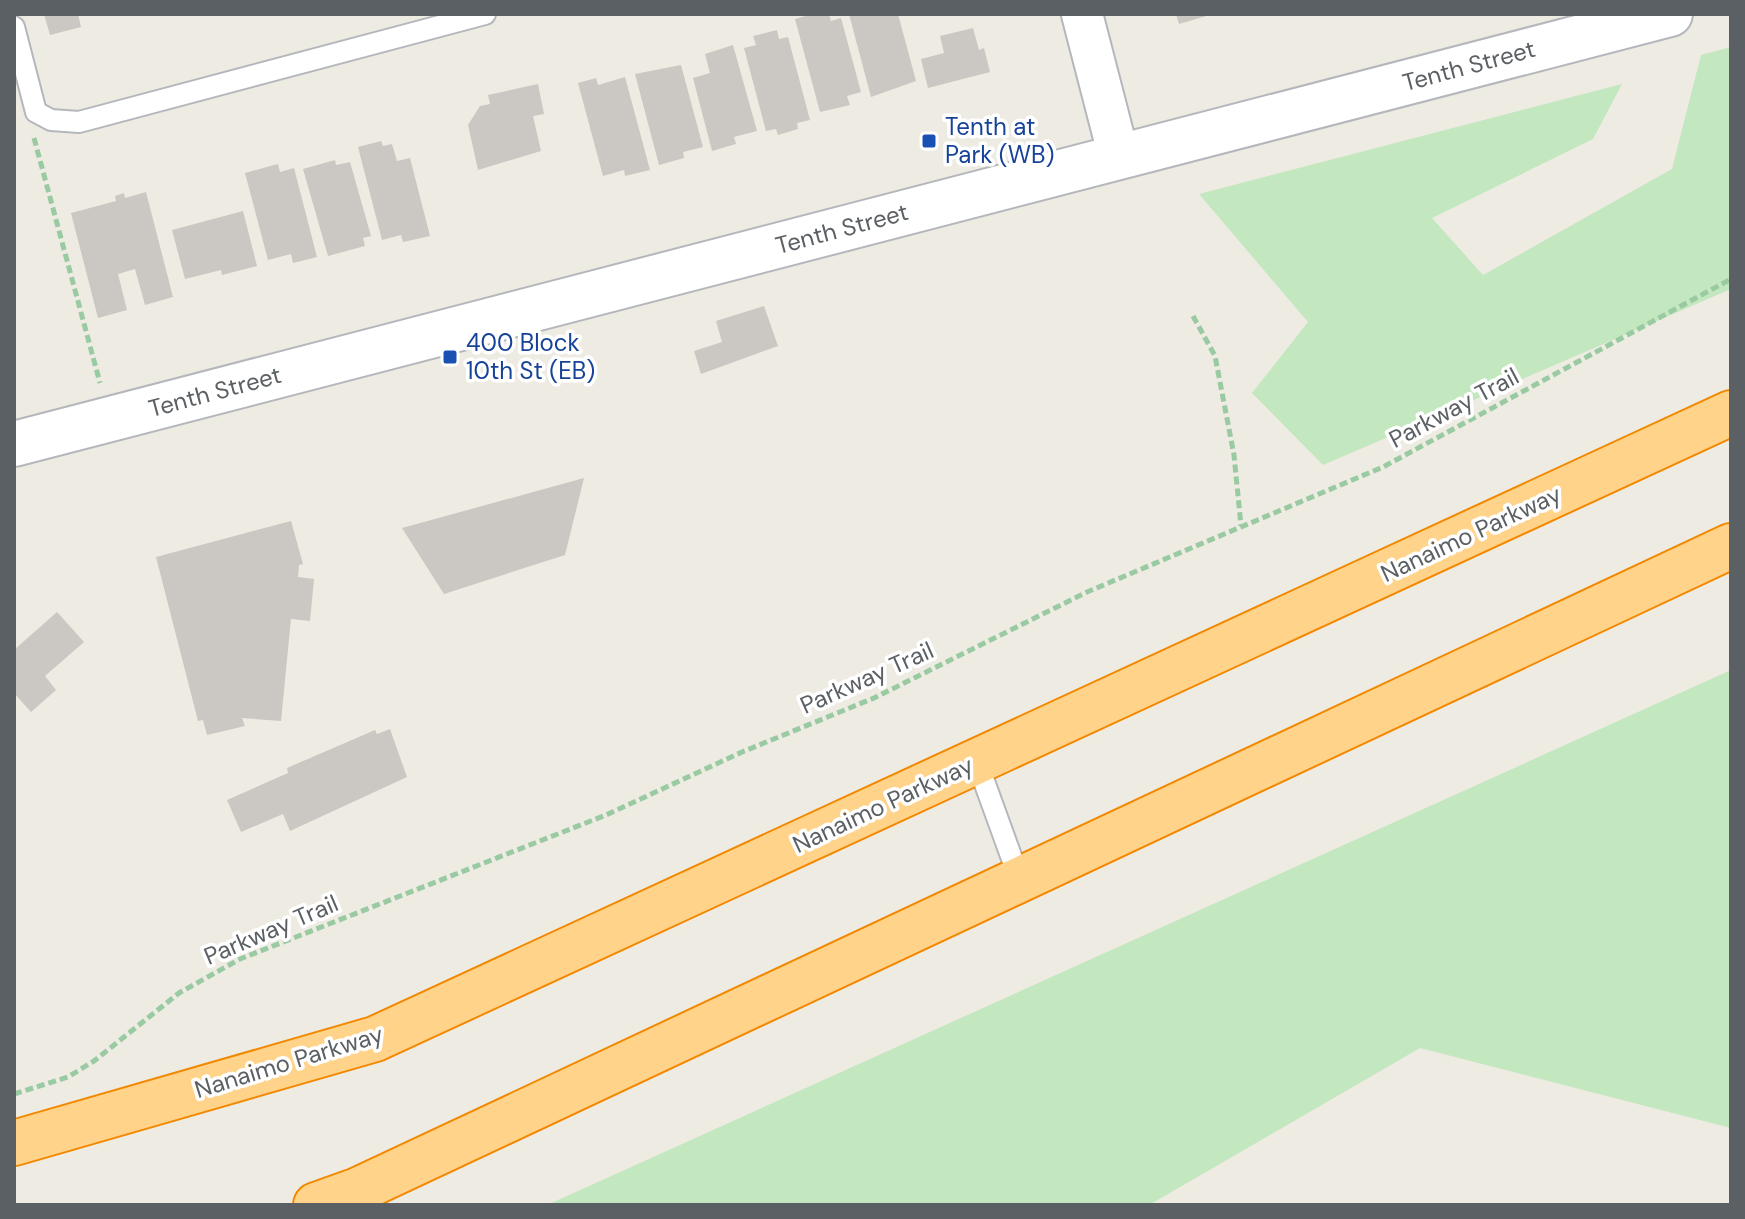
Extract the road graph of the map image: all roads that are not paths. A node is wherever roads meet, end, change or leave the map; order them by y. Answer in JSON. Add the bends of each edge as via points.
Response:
{"nodes":[{"id":1,"x":485,"y":14,"type":"edge"},
{"id":2,"x":1082,"y":14,"type":"edge"},
{"id":3,"x":1670,"y":14,"type":"edge"},
{"id":4,"x":14,"y":27,"type":"edge"},
{"id":5,"x":1119,"y":157,"type":"junction"},
{"id":6,"x":1731,"y":413,"type":"edge"},
{"id":7,"x":14,"y":444,"type":"edge"},
{"id":8,"x":1731,"y":546,"type":"edge"},
{"id":9,"x":977,"y":762,"type":"junction"},
{"id":10,"x":1019,"y":878,"type":"junction"},
{"id":11,"x":14,"y":1143,"type":"edge"},
{"id":12,"x":316,"y":1205,"type":"edge"}],
"edges":[{"from":1,"to":4,"type":"lane","via":[[79,122],[51,120],[36,112]]},
{"from":2,"to":5,"type":"street"},
{"from":3,"to":5,"type":"street","name":"Tenth Street"},
{"from":5,"to":7,"type":"street","name":"Tenth Street"},
{"from":6,"to":9,"type":"highway","name":"Nanaimo Parkway"},
{"from":8,"to":10,"type":"highway"},
{"from":9,"to":10,"type":"lane"},
{"from":9,"to":11,"type":"highway","name":"Nanaimo Parkway","via":[[375,1039]]},
{"from":10,"to":12,"type":"highway","via":[[358,1190]]}]}
